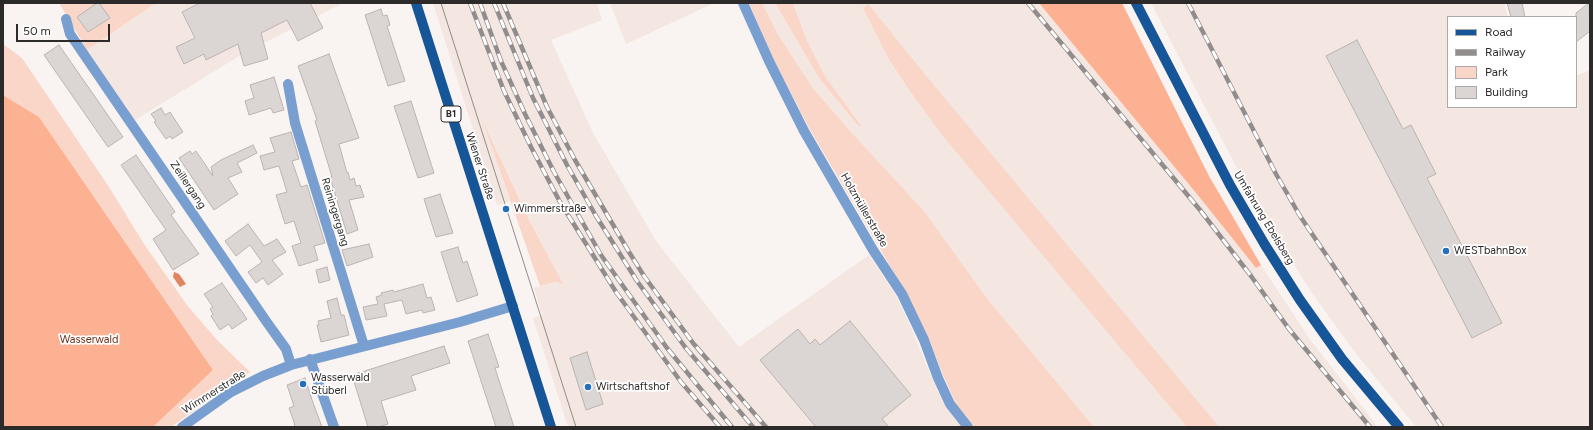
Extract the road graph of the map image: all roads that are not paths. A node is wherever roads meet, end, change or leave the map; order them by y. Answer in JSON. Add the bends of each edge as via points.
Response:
{"nodes":[{"id":1,"x":416,"y":3,"type":"edge"},
{"id":2,"x":743,"y":3,"type":"edge"},
{"id":3,"x":1136,"y":3,"type":"edge"},
{"id":4,"x":66,"y":19,"type":"dead end"},
{"id":5,"x":288,"y":84,"type":"dead end"},
{"id":6,"x":512,"y":306,"type":"junction"},
{"id":7,"x":364,"y":346,"type":"junction"},
{"id":8,"x":310,"y":359,"type":"junction"},
{"id":9,"x":291,"y":365,"type":"junction"},
{"id":10,"x":182,"y":427,"type":"edge"},
{"id":11,"x":334,"y":427,"type":"edge"},
{"id":12,"x":551,"y":427,"type":"edge"},
{"id":13,"x":968,"y":427,"type":"edge"},
{"id":14,"x":1399,"y":427,"type":"edge"}],
"edges":[{"from":1,"to":6,"type":"main road","name":"Wiener Straße","number":"B1"},
{"from":2,"to":13,"type":"street","name":"Holzmüllerstraße","via":[[768,61],[804,131],[873,250],[902,294],[950,404]]},
{"from":3,"to":14,"type":"main road","name":"Umfahrung Ebelsberg","via":[[1230,184],[1265,245],[1300,300],[1342,358]]},
{"from":4,"to":9,"type":"street","name":"Zeillergang","via":[[70,34],[270,326],[286,350]]},
{"from":5,"to":7,"type":"street","name":"Reiningergang","via":[[295,123]]},
{"from":6,"to":7,"type":"street","name":"Wimmerstraße","via":[[454,324]]},
{"from":6,"to":12,"type":"main road","name":"Wiener Straße","number":"B1"},
{"from":7,"to":8,"type":"street","name":"Wimmerstraße"},
{"from":8,"to":9,"type":"street","name":"Wimmerstraße"},
{"from":8,"to":11,"type":"street"},
{"from":9,"to":10,"type":"street","name":"Wimmerstraße","via":[[231,392]]}]}
